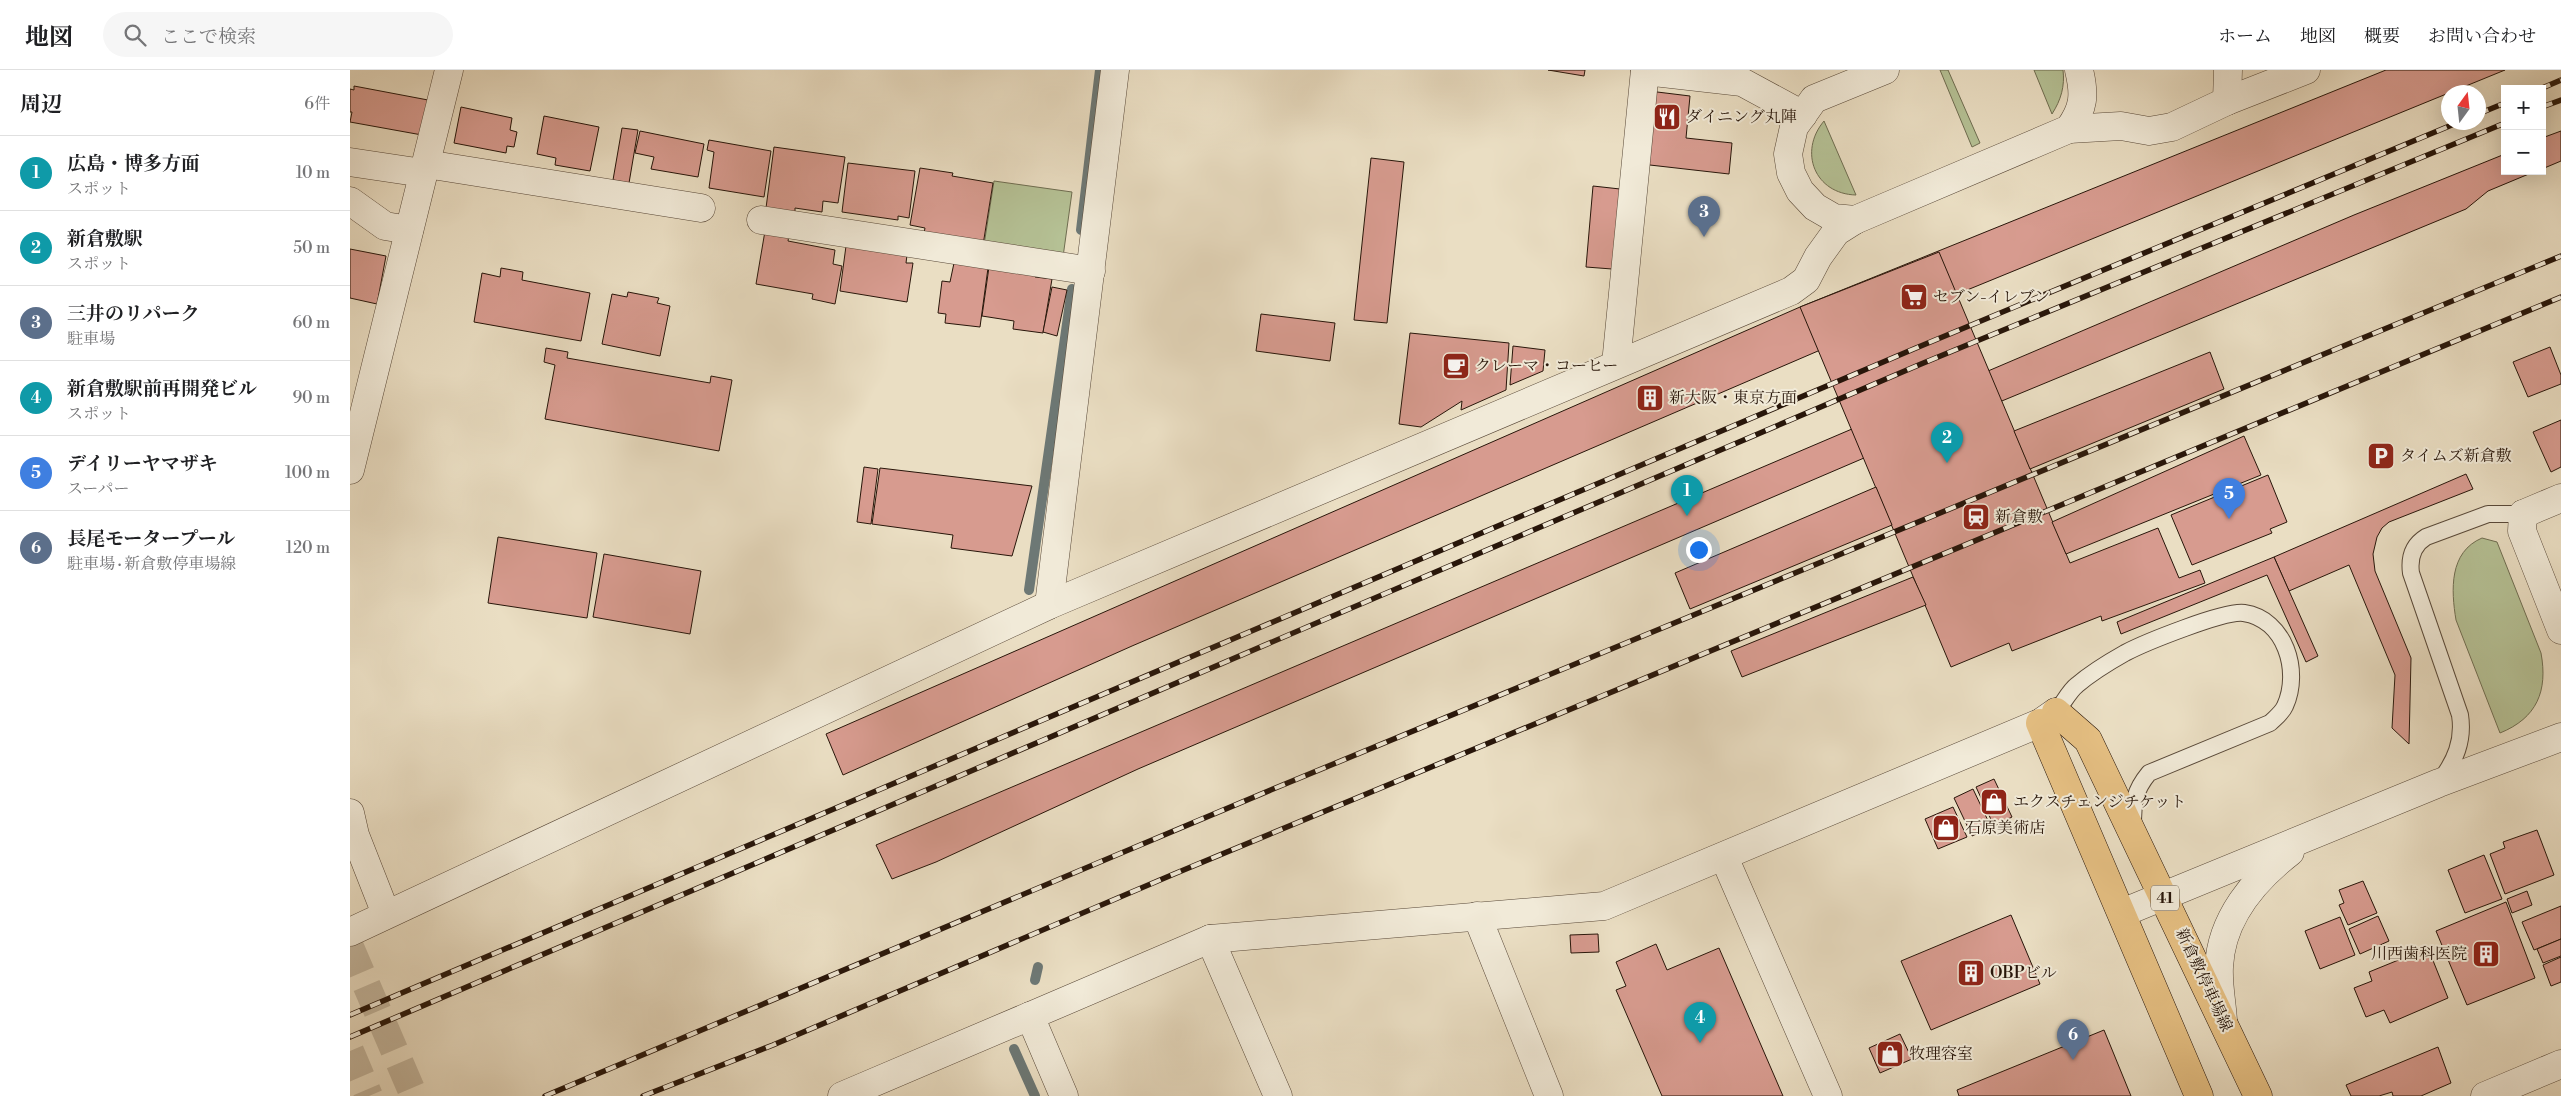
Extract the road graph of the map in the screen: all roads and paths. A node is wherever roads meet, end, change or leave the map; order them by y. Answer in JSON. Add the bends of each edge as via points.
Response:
{"nodes":[{"id":1,"x":449,"y":70,"type":"edge"},
{"id":2,"x":1115,"y":70,"type":"edge"},
{"id":3,"x":1645,"y":70,"type":"edge"},
{"id":4,"x":1885,"y":70,"type":"edge"},
{"id":5,"x":2080,"y":70,"type":"edge"},
{"id":6,"x":2228,"y":70,"type":"edge"},
{"id":7,"x":2306,"y":70,"type":"edge"},
{"id":8,"x":2227,"y":101,"type":"junction"},
{"id":9,"x":1803,"y":115,"type":"junction"},
{"id":10,"x":2069,"y":129,"type":"junction"},
{"id":11,"x":350,"y":162,"type":"edge"},
{"id":12,"x":424,"y":169,"type":"junction"},
{"id":13,"x":350,"y":201,"type":"edge"},
{"id":14,"x":701,"y":208,"type":"dead end"},
{"id":15,"x":761,"y":220,"type":"dead end"},
{"id":16,"x":1855,"y":220,"type":"junction"},
{"id":17,"x":410,"y":230,"type":"junction"},
{"id":18,"x":1091,"y":271,"type":"junction"},
{"id":19,"x":1616,"y":364,"type":"junction"},
{"id":20,"x":350,"y":470,"type":"edge"},
{"id":21,"x":2561,"y":498,"type":"edge"},
{"id":22,"x":2523,"y":514,"type":"junction"},
{"id":23,"x":1049,"y":605,"type":"junction"},
{"id":24,"x":2561,"y":630,"type":"edge"},
{"id":25,"x":2048,"y":718,"type":"junction"},
{"id":26,"x":2561,"y":737,"type":"edge"},
{"id":27,"x":2439,"y":783,"type":"junction"},
{"id":28,"x":350,"y":813,"type":"edge"},
{"id":29,"x":2133,"y":832,"type":"junction"},
{"id":30,"x":2313,"y":834,"type":"junction"},
{"id":31,"x":1724,"y":857,"type":"junction"},
{"id":32,"x":2164,"y":895,"type":"junction"},
{"id":33,"x":2122,"y":913,"type":"junction"},
{"id":34,"x":386,"y":914,"type":"junction"},
{"id":35,"x":1477,"y":916,"type":"junction"},
{"id":36,"x":350,"y":932,"type":"edge"},
{"id":37,"x":1210,"y":939,"type":"junction"},
{"id":38,"x":1030,"y":1016,"type":"junction"},
{"id":39,"x":2223,"y":1021,"type":"junction"},
{"id":40,"x":2561,"y":1064,"type":"edge"},
{"id":41,"x":842,"y":1096,"type":"edge"},
{"id":42,"x":1064,"y":1096,"type":"edge"},
{"id":43,"x":1278,"y":1096,"type":"edge"},
{"id":44,"x":1549,"y":1096,"type":"edge"},
{"id":45,"x":1828,"y":1096,"type":"edge"},
{"id":46,"x":2200,"y":1096,"type":"edge"},
{"id":47,"x":2258,"y":1096,"type":"edge"},
{"id":48,"x":2485,"y":1096,"type":"edge"}],
"edges":[{"from":1,"to":12,"type":"street"},
{"from":2,"to":18,"type":"street"},
{"from":3,"to":9,"type":"street","via":[[1742,82]]},
{"from":3,"to":19,"type":"street"},
{"from":4,"to":9,"type":"street","via":[[1814,99]]},
{"from":5,"to":10,"type":"street","via":[[2084,90],[2080,114]]},
{"from":6,"to":8,"type":"street"},
{"from":7,"to":8,"type":"street"},
{"from":8,"to":10,"type":"street","via":[[2172,127],[2149,131],[2121,126]]},
{"from":9,"to":16,"type":"street","via":[[1794,127],[1788,154],[1791,173],[1800,191],[1816,207],[1834,218]]},
{"from":10,"to":16,"type":"street"},
{"from":11,"to":12,"type":"street"},
{"from":12,"to":14,"type":"street"},
{"from":12,"to":17,"type":"street"},
{"from":13,"to":17,"type":"street","via":[[385,226]]},
{"from":15,"to":18,"type":"street"},
{"from":16,"to":19,"type":"street","via":[[1836,232],[1806,280],[1792,291]]},
{"from":17,"to":20,"type":"street"},
{"from":18,"to":23,"type":"street"},
{"from":19,"to":23,"type":"street"},
{"from":21,"to":22,"type":"street"},
{"from":22,"to":24,"type":"street","via":[[2522,531]]},
{"from":22,"to":27,"type":"lane","via":[[2488,514],[2426,537],[2417,542],[2413,552],[2411,573],[2462,729],[2454,762]]},
{"from":23,"to":34,"type":"street"},
{"from":25,"to":29,"type":"main road","name":"新倉敷停車場線","number":"41","via":[[2088,740]]},
{"from":25,"to":29,"type":"lane","via":[[2075,686],[2125,653],[2218,616],[2242,612],[2260,616],[2276,630],[2290,656],[2292,675],[2284,709],[2270,723],[2149,773],[2138,786],[2133,805]]},
{"from":25,"to":31,"type":"street"},
{"from":25,"to":33,"type":"main road"},
{"from":26,"to":27,"type":"street"},
{"from":27,"to":30,"type":"street"},
{"from":28,"to":34,"type":"street","via":[[355,835]]},
{"from":29,"to":32,"type":"main road","name":"新倉敷停車場線","number":"41"},
{"from":30,"to":32,"type":"street"},
{"from":30,"to":39,"type":"street","via":[[2267,870],[2238,906],[2223,937],[2219,967]]},
{"from":31,"to":35,"type":"street","via":[[1604,906]]},
{"from":31,"to":45,"type":"street"},
{"from":32,"to":33,"type":"street"},
{"from":32,"to":39,"type":"main road","name":"新倉敷停車場線","number":"41"},
{"from":33,"to":46,"type":"main road"},
{"from":34,"to":36,"type":"street"},
{"from":35,"to":37,"type":"street"},
{"from":35,"to":44,"type":"street"},
{"from":37,"to":38,"type":"street"},
{"from":37,"to":43,"type":"street"},
{"from":38,"to":41,"type":"street"},
{"from":38,"to":42,"type":"street"},
{"from":39,"to":47,"type":"main road","name":"新倉敷停車場線","number":"41"},
{"from":40,"to":48,"type":"street"}]}
